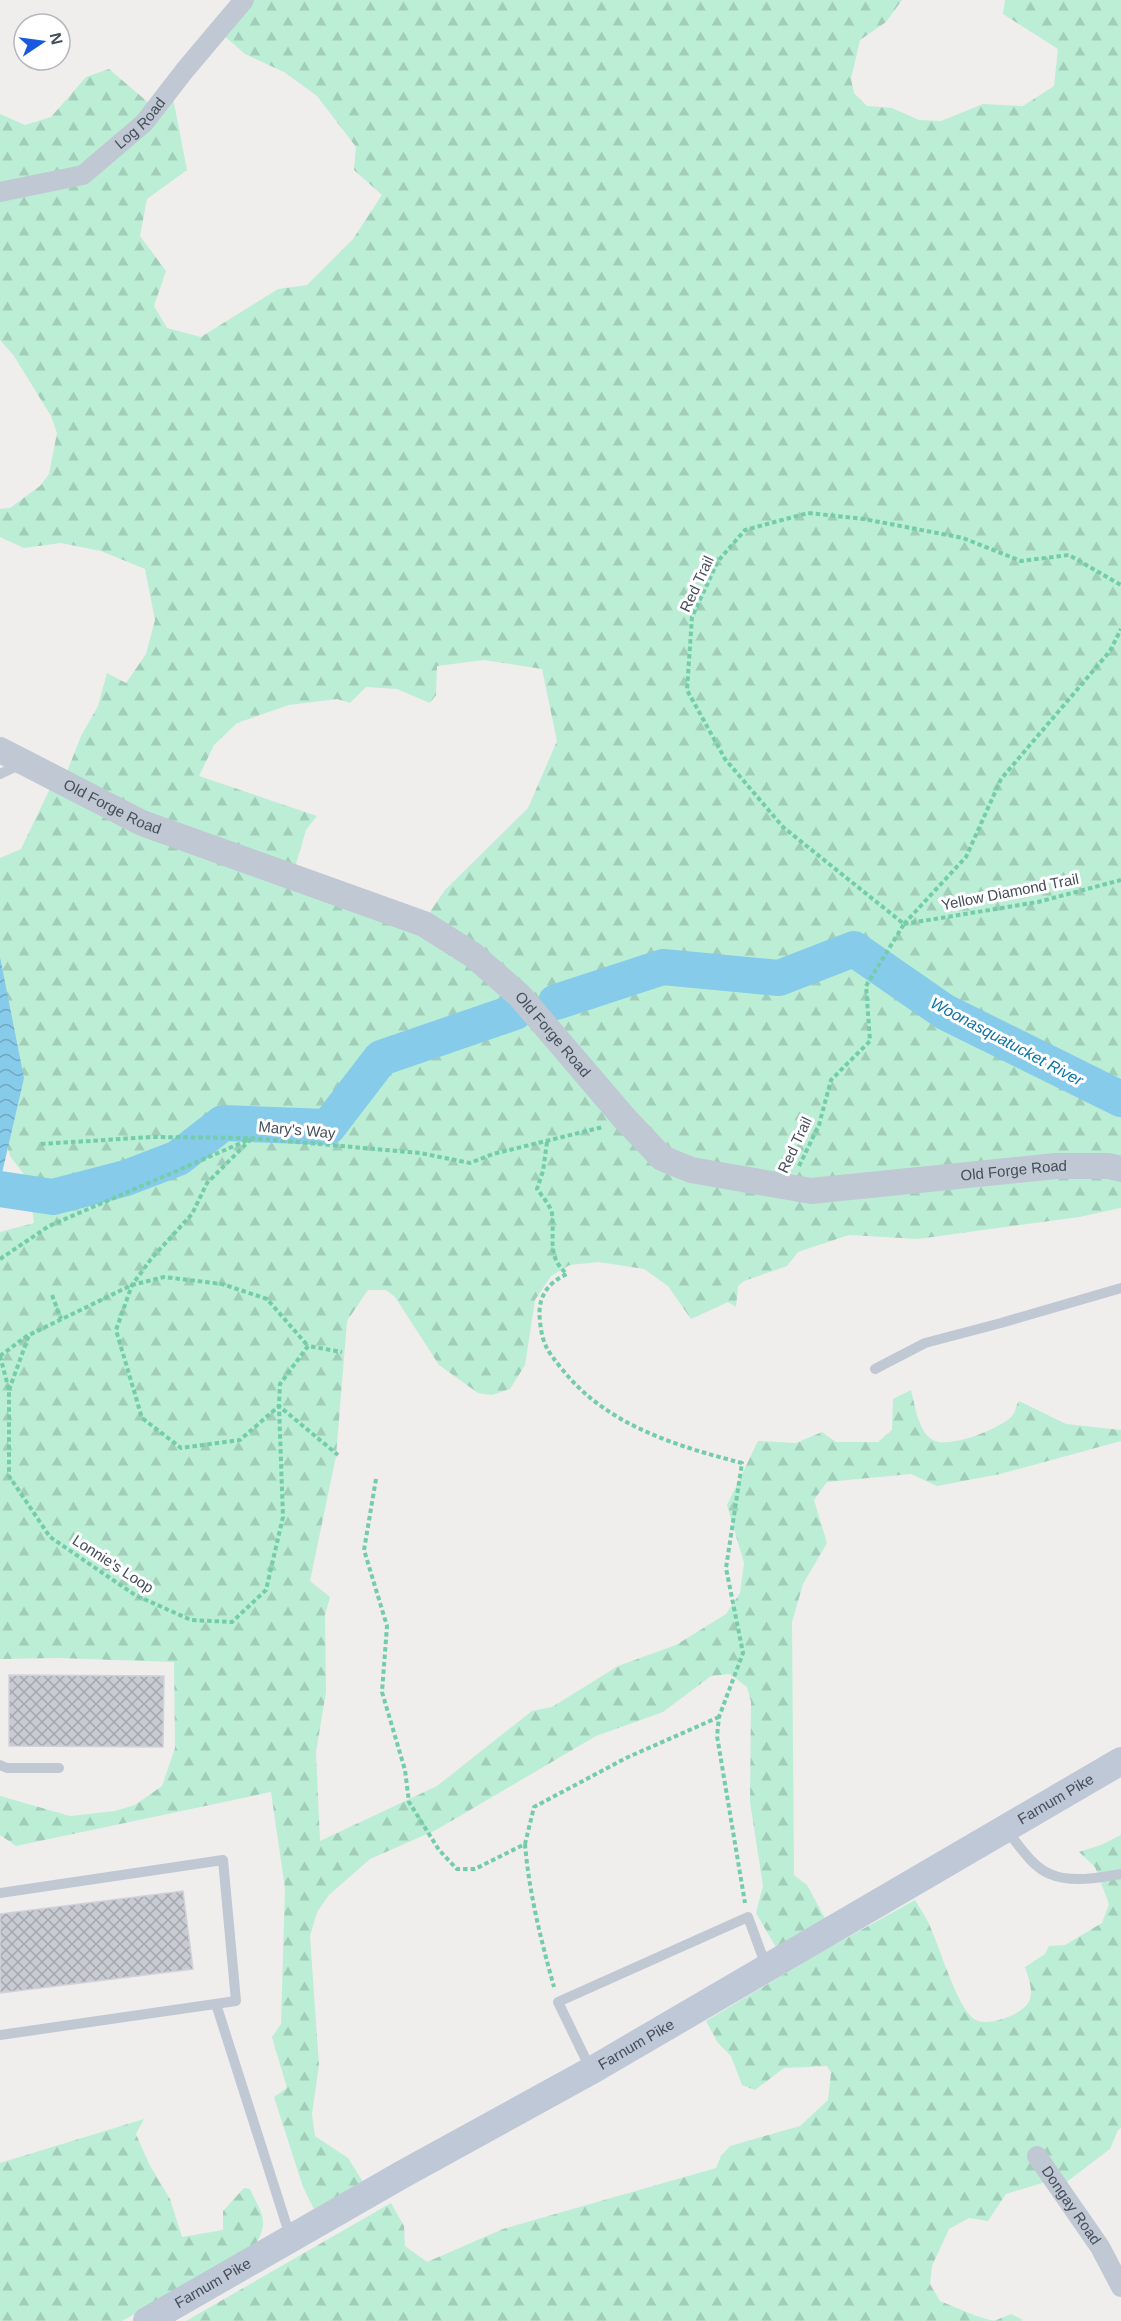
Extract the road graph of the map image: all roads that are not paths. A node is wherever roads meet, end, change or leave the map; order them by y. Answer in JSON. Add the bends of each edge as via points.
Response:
{"nodes":[{"id":1,"x":244,"y":0,"type":"edge"},
{"id":2,"x":0,"y":192,"type":"edge"},
{"id":3,"x":0,"y":750,"type":"edge"},
{"id":4,"x":24,"y":762,"type":"junction"},
{"id":5,"x":0,"y":774,"type":"edge"},
{"id":6,"x":1121,"y":1169,"type":"edge"},
{"id":7,"x":1121,"y":1288,"type":"edge"},
{"id":8,"x":875,"y":1368,"type":"dead end"},
{"id":9,"x":1121,"y":1761,"type":"edge"},
{"id":10,"x":0,"y":1765,"type":"edge"},
{"id":11,"x":59,"y":1768,"type":"dead end"},
{"id":12,"x":1005,"y":1828,"type":"junction"},
{"id":13,"x":1121,"y":1874,"type":"edge"},
{"id":14,"x":0,"y":1893,"type":"edge"},
{"id":15,"x":767,"y":1966,"type":"junction"},
{"id":16,"x":216,"y":2004,"type":"junction"},
{"id":17,"x":0,"y":2035,"type":"edge"},
{"id":18,"x":591,"y":2070,"type":"junction"},
{"id":19,"x":1037,"y":2156,"type":"dead end"},
{"id":20,"x":291,"y":2239,"type":"junction"},
{"id":21,"x":1121,"y":2287,"type":"edge"},
{"id":22,"x":147,"y":2321,"type":"edge"}],
"edges":[{"from":1,"to":2,"type":"street","name":"Log Road","via":[[144,123],[83,175]]},
{"from":3,"to":4,"type":"street","name":"Old Forge Road"},
{"from":4,"to":5,"type":"lane"},
{"from":4,"to":6,"type":"street","name":"Old Forge Road","via":[[142,823],[424,924],[473,955],[519,995],[662,1158],[691,1170],[811,1191],[1056,1166]]},
{"from":7,"to":8,"type":"lane","via":[[925,1343]]},
{"from":9,"to":12,"type":"main road","name":"Farnum Pike"},
{"from":10,"to":11,"type":"lane"},
{"from":12,"to":13,"type":"lane","via":[[1049,1874],[1105,1878]]},
{"from":12,"to":15,"type":"main road","name":"Farnum Pike"},
{"from":14,"to":16,"type":"lane","via":[[223,1860],[236,2001]]},
{"from":15,"to":18,"type":"main road","name":"Farnum Pike"},
{"from":15,"to":18,"type":"lane","via":[[748,1917],[558,2002]]},
{"from":16,"to":17,"type":"lane"},
{"from":16,"to":20,"type":"lane"},
{"from":18,"to":20,"type":"main road","name":"Farnum Pike"},
{"from":19,"to":21,"type":"street","name":"Dongay Road","via":[[1100,2247]]},
{"from":20,"to":22,"type":"main road","name":"Farnum Pike"}]}
